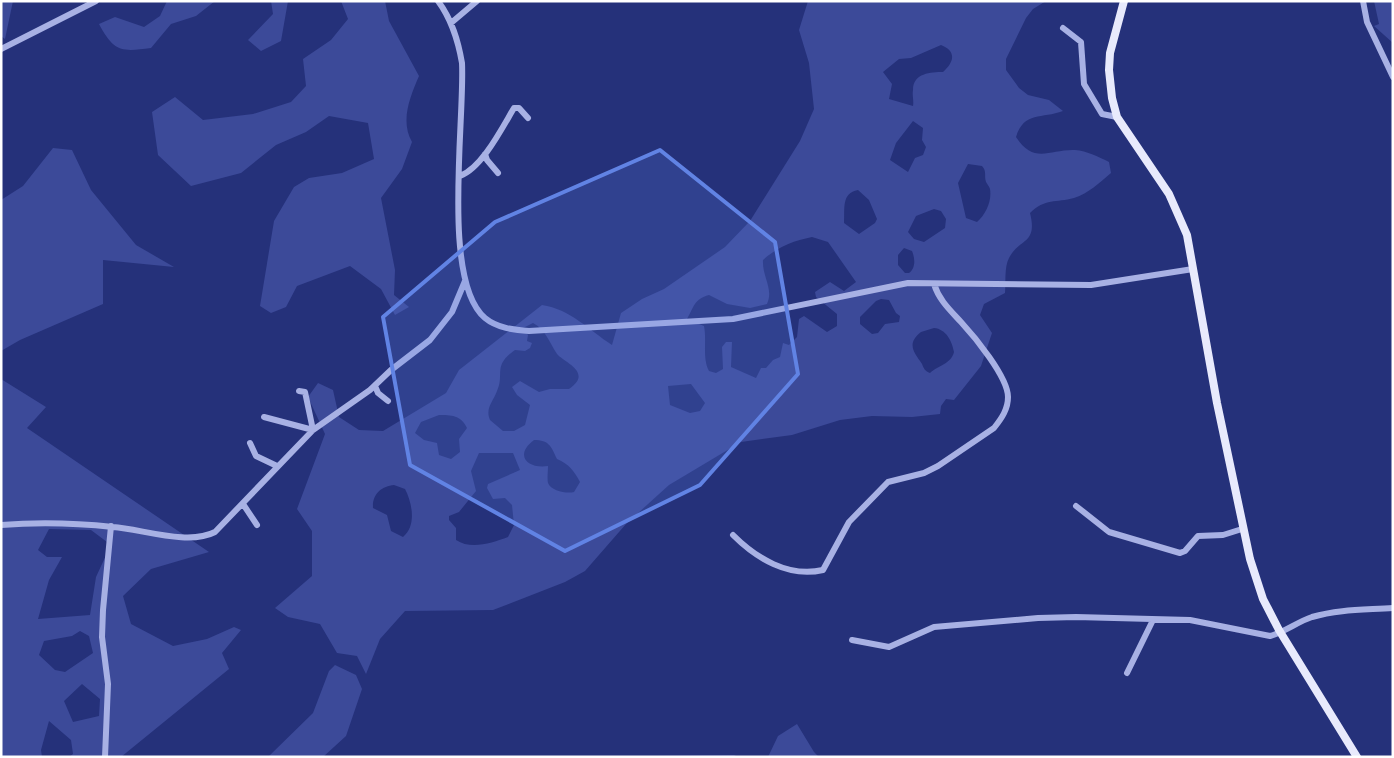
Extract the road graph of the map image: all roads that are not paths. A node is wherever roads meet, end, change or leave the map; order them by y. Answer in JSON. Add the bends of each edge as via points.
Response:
{"nodes":[{"id":1,"x":96,"y":1,"type":"edge"},
{"id":2,"x":438,"y":1,"type":"edge"},
{"id":3,"x":477,"y":1,"type":"edge"},
{"id":4,"x":1124,"y":1,"type":"edge"},
{"id":5,"x":1363,"y":1,"type":"edge"},
{"id":6,"x":451,"y":23,"type":"junction"},
{"id":7,"x":1062,"y":28,"type":"dead end"},
{"id":8,"x":1,"y":49,"type":"edge"},
{"id":9,"x":1393,"y":78,"type":"edge"},
{"id":10,"x":1117,"y":117,"type":"junction"},
{"id":11,"x":528,"y":118,"type":"dead end"},
{"id":12,"x":485,"y":154,"type":"junction"},
{"id":13,"x":498,"y":173,"type":"dead end"},
{"id":14,"x":460,"y":176,"type":"junction"},
{"id":15,"x":1193,"y":269,"type":"junction"},
{"id":16,"x":465,"y":281,"type":"junction"},
{"id":17,"x":934,"y":284,"type":"junction"},
{"id":18,"x":375,"y":386,"type":"junction"},
{"id":19,"x":299,"y":391,"type":"dead end"},
{"id":20,"x":388,"y":401,"type":"dead end"},
{"id":21,"x":264,"y":416,"type":"dead end"},
{"id":22,"x":313,"y":430,"type":"junction"},
{"id":23,"x":250,"y":443,"type":"dead end"},
{"id":24,"x":277,"y":466,"type":"junction"},
{"id":25,"x":243,"y":504,"type":"junction"},
{"id":26,"x":1076,"y":506,"type":"dead end"},
{"id":27,"x":1,"y":525,"type":"edge"},
{"id":28,"x":257,"y":525,"type":"dead end"},
{"id":29,"x":111,"y":526,"type":"junction"},
{"id":30,"x":1242,"y":529,"type":"junction"},
{"id":31,"x":733,"y":535,"type":"dead end"},
{"id":32,"x":1393,"y":608,"type":"edge"},
{"id":33,"x":1153,"y":620,"type":"junction"},
{"id":34,"x":1281,"y":633,"type":"junction"},
{"id":35,"x":852,"y":640,"type":"dead end"},
{"id":36,"x":1127,"y":673,"type":"dead end"},
{"id":37,"x":105,"y":757,"type":"edge"},
{"id":38,"x":1357,"y":757,"type":"edge"}],
"edges":[{"from":1,"to":8,"type":"street"},
{"from":2,"to":6,"type":"street"},
{"from":3,"to":6,"type":"street"},
{"from":4,"to":10,"type":"main road","via":[[1110,53],[1112,98]]},
{"from":5,"to":9,"type":"street","via":[[1367,22]]},
{"from":6,"to":14,"type":"street","via":[[458,43],[462,78]]},
{"from":7,"to":10,"type":"street","via":[[1081,42],[1082,79],[1099,110],[1106,116]]},
{"from":10,"to":15,"type":"main road","via":[[1175,205],[1187,235]]},
{"from":11,"to":12,"type":"street","via":[[519,108],[514,108]]},
{"from":12,"to":13,"type":"street"},
{"from":12,"to":14,"type":"street"},
{"from":14,"to":16,"type":"street","via":[[459,225]]},
{"from":15,"to":17,"type":"street","via":[[1091,285]]},
{"from":15,"to":30,"type":"main road"},
{"from":16,"to":17,"type":"street","via":[[478,310],[486,319],[506,328],[529,331],[733,319],[903,284]]},
{"from":16,"to":18,"type":"street","via":[[452,312],[430,340]]},
{"from":17,"to":31,"type":"street","via":[[938,296],[977,340],[1007,388],[1007,406],[994,428],[938,466],[888,482],[849,522],[822,570],[779,567],[755,555]]},
{"from":18,"to":20,"type":"street"},
{"from":18,"to":22,"type":"street"},
{"from":19,"to":22,"type":"street","via":[[305,392]]},
{"from":21,"to":22,"type":"street"},
{"from":22,"to":24,"type":"street"},
{"from":23,"to":24,"type":"street","via":[[256,456]]},
{"from":24,"to":25,"type":"street"},
{"from":25,"to":28,"type":"street"},
{"from":25,"to":29,"type":"street","via":[[218,529],[206,535],[175,536]]},
{"from":26,"to":30,"type":"street","via":[[1109,532],[1180,554],[1198,536],[1222,535]]},
{"from":27,"to":29,"type":"street"},
{"from":29,"to":37,"type":"street","via":[[102,637],[108,684]]},
{"from":30,"to":34,"type":"main road","via":[[1264,599]]},
{"from":32,"to":34,"type":"street","via":[[1332,612],[1309,618]]},
{"from":33,"to":34,"type":"street","via":[[1208,622],[1266,636]]},
{"from":33,"to":35,"type":"street","via":[[1038,618],[934,627],[888,647]]},
{"from":33,"to":36,"type":"street"},
{"from":34,"to":38,"type":"main road"}]}
